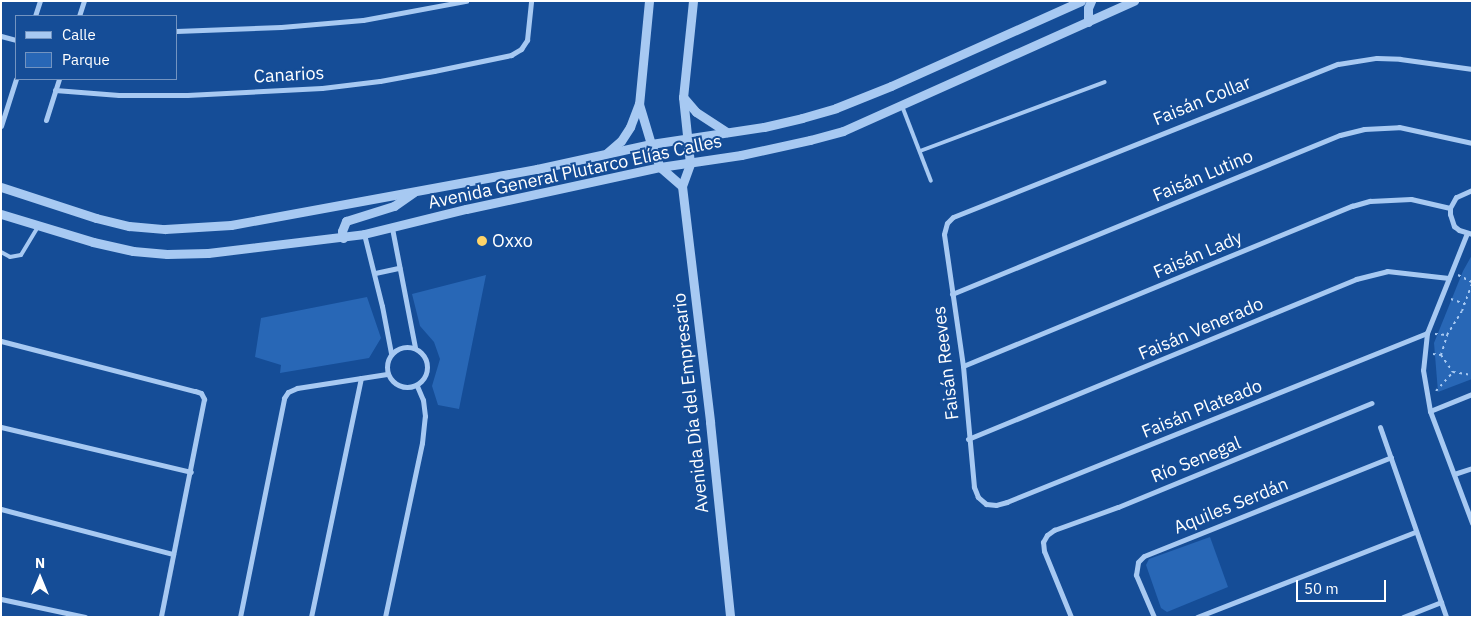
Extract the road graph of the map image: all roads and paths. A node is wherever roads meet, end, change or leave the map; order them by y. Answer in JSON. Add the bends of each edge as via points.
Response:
{"nodes":[{"id":1,"x":40,"y":1,"type":"edge"},
{"id":2,"x":84,"y":1,"type":"edge"},
{"id":3,"x":466,"y":1,"type":"edge"},
{"id":4,"x":531,"y":1,"type":"edge"},
{"id":5,"x":649,"y":1,"type":"edge"},
{"id":6,"x":693,"y":1,"type":"edge"},
{"id":7,"x":1081,"y":1,"type":"edge"},
{"id":8,"x":1091,"y":1,"type":"edge"},
{"id":9,"x":1134,"y":1,"type":"edge"},
{"id":10,"x":35,"y":15,"type":"edge"},
{"id":11,"x":79,"y":15,"type":"edge"},
{"id":12,"x":1088,"y":22,"type":"junction"},
{"id":13,"x":178,"y":31,"type":"edge"},
{"id":14,"x":1,"y":36,"type":"edge"},
{"id":15,"x":15,"y":40,"type":"edge"},
{"id":16,"x":1472,"y":69,"type":"edge"},
{"id":17,"x":16,"y":80,"type":"edge"},
{"id":18,"x":59,"y":80,"type":"edge"},
{"id":19,"x":1105,"y":82,"type":"dead end"},
{"id":20,"x":55,"y":90,"type":"junction"},
{"id":21,"x":683,"y":97,"type":"junction"},
{"id":22,"x":639,"y":104,"type":"junction"},
{"id":23,"x":902,"y":106,"type":"junction"},
{"id":24,"x":3,"y":116,"type":"edge"},
{"id":25,"x":46,"y":120,"type":"dead end"},
{"id":26,"x":1,"y":126,"type":"edge"},
{"id":27,"x":727,"y":132,"type":"junction"},
{"id":28,"x":687,"y":139,"type":"junction"},
{"id":29,"x":1472,"y":143,"type":"edge"},
{"id":30,"x":651,"y":144,"type":"junction"},
{"id":31,"x":920,"y":151,"type":"junction"},
{"id":32,"x":606,"y":154,"type":"junction"},
{"id":33,"x":690,"y":164,"type":"junction"},
{"id":34,"x":660,"y":167,"type":"junction"},
{"id":35,"x":931,"y":181,"type":"dead end"},
{"id":36,"x":682,"y":186,"type":"junction"},
{"id":37,"x":1,"y":187,"type":"edge"},
{"id":38,"x":1472,"y":190,"type":"edge"},
{"id":39,"x":416,"y":191,"type":"junction"},
{"id":40,"x":1450,"y":208,"type":"junction"},
{"id":41,"x":1,"y":214,"type":"edge"},
{"id":42,"x":953,"y":217,"type":"joint"},
{"id":43,"x":39,"y":225,"type":"junction"},
{"id":44,"x":392,"y":228,"type":"junction"},
{"id":45,"x":364,"y":234,"type":"junction"},
{"id":46,"x":1469,"y":234,"type":"edge"},
{"id":47,"x":343,"y":238,"type":"junction"},
{"id":48,"x":1,"y":252,"type":"edge"},
{"id":49,"x":400,"y":268,"type":"junction"},
{"id":50,"x":1452,"y":271,"type":"junction"},
{"id":51,"x":374,"y":273,"type":"junction"},
{"id":52,"x":1449,"y":278,"type":"junction"},
{"id":53,"x":1472,"y":283,"type":"edge"},
{"id":54,"x":952,"y":294,"type":"junction"},
{"id":55,"x":1468,"y":294,"type":"junction"},
{"id":56,"x":1442,"y":295,"type":"junction"},
{"id":57,"x":1472,"y":295,"type":"edge"},
{"id":58,"x":1465,"y":304,"type":"junction"},
{"id":59,"x":1427,"y":333,"type":"junction"},
{"id":60,"x":1,"y":341,"type":"edge"},
{"id":61,"x":415,"y":348,"type":"junction"},
{"id":62,"x":1424,"y":352,"type":"junction"},
{"id":63,"x":391,"y":353,"type":"junction"},
{"id":64,"x":1442,"y":355,"type":"junction"},
{"id":65,"x":963,"y":366,"type":"junction"},
{"id":66,"x":1453,"y":372,"type":"junction"},
{"id":67,"x":387,"y":374,"type":"junction"},
{"id":68,"x":1472,"y":375,"type":"edge"},
{"id":69,"x":361,"y":378,"type":"junction"},
{"id":70,"x":417,"y":386,"type":"junction"},
{"id":71,"x":1472,"y":394,"type":"edge"},
{"id":72,"x":1427,"y":400,"type":"junction"},
{"id":73,"x":1372,"y":403,"type":"dead end"},
{"id":74,"x":1430,"y":411,"type":"junction"},
{"id":75,"x":1,"y":427,"type":"edge"},
{"id":76,"x":1380,"y":427,"type":"dead end"},
{"id":77,"x":968,"y":440,"type":"junction"},
{"id":78,"x":1391,"y":457,"type":"junction"},
{"id":79,"x":1472,"y":468,"type":"edge"},
{"id":80,"x":191,"y":472,"type":"junction"},
{"id":81,"x":1454,"y":474,"type":"junction"},
{"id":82,"x":986,"y":504,"type":"joint"},
{"id":83,"x":1,"y":509,"type":"edge"},
{"id":84,"x":1472,"y":523,"type":"edge"},
{"id":85,"x":1416,"y":532,"type":"junction"},
{"id":86,"x":173,"y":554,"type":"junction"},
{"id":87,"x":1,"y":599,"type":"edge"},
{"id":88,"x":1441,"y":602,"type":"junction"},
{"id":89,"x":85,"y":617,"type":"edge"},
{"id":90,"x":161,"y":617,"type":"edge"},
{"id":91,"x":240,"y":617,"type":"edge"},
{"id":92,"x":311,"y":617,"type":"edge"},
{"id":93,"x":385,"y":617,"type":"edge"},
{"id":94,"x":730,"y":617,"type":"edge"},
{"id":95,"x":1071,"y":617,"type":"edge"},
{"id":96,"x":1154,"y":617,"type":"edge"},
{"id":97,"x":1197,"y":617,"type":"edge"},
{"id":98,"x":1404,"y":617,"type":"edge"},
{"id":99,"x":1446,"y":617,"type":"edge"}],
"edges":[{"from":1,"to":10,"type":"street"},
{"from":2,"to":11,"type":"street"},
{"from":3,"to":13,"type":"street","via":[[363,20]]},
{"from":4,"to":20,"type":"street","name":"Canarios","via":[[527,40],[521,50],[511,55],[425,73],[322,88],[187,95],[119,95]]},
{"from":5,"to":22,"type":"street"},
{"from":6,"to":21,"type":"street","name":"Avenida Día del Empresario"},
{"from":7,"to":27,"type":"street","name":"Avenida General Plutarco Elías Calles","via":[[836,108],[764,127]]},
{"from":8,"to":12,"type":"street"},
{"from":9,"to":12,"type":"street","name":"Avenida General Plutarco Elías Calles"},
{"from":12,"to":23,"type":"street","name":"Avenida General Plutarco Elías Calles"},
{"from":14,"to":15,"type":"street"},
{"from":16,"to":42,"type":"street","name":"Faisán Collar","via":[[1377,58],[1338,64]]},
{"from":17,"to":24,"type":"street"},
{"from":18,"to":20,"type":"street"},
{"from":19,"to":31,"type":"lane"},
{"from":20,"to":25,"type":"street"},
{"from":21,"to":27,"type":"street","via":[[696,112]]},
{"from":21,"to":28,"type":"street","name":"Avenida Día del Empresario"},
{"from":22,"to":30,"type":"street"},
{"from":22,"to":32,"type":"street","via":[[621,141]]},
{"from":23,"to":31,"type":"lane"},
{"from":23,"to":33,"type":"street","name":"Avenida General Plutarco Elías Calles","via":[[843,131]]},
{"from":24,"to":26,"type":"street"},
{"from":27,"to":28,"type":"street","name":"Avenida General Plutarco Elías Calles"},
{"from":28,"to":30,"type":"street","name":"Avenida General Plutarco Elías Calles"},
{"from":28,"to":33,"type":"street","name":"Avenida Día del Empresario"},
{"from":29,"to":54,"type":"street","name":"Faisán Lutino","via":[[1399,127],[1364,129],[1340,135]]},
{"from":30,"to":32,"type":"street","name":"Avenida General Plutarco Elías Calles"},
{"from":30,"to":34,"type":"street"},
{"from":31,"to":35,"type":"lane"},
{"from":32,"to":39,"type":"street","name":"Avenida General Plutarco Elías Calles"},
{"from":33,"to":34,"type":"street","name":"Avenida General Plutarco Elías Calles"},
{"from":33,"to":36,"type":"street","name":"Avenida Día del Empresario"},
{"from":34,"to":36,"type":"street"},
{"from":34,"to":44,"type":"street","name":"Avenida General Plutarco Elías Calles"},
{"from":36,"to":94,"type":"street","name":"Avenida Día del Empresario"},
{"from":37,"to":39,"type":"street","name":"Avenida General Plutarco Elías Calles","via":[[96,218],[129,226],[165,229],[231,225]]},
{"from":38,"to":40,"type":"street","via":[[1456,197]]},
{"from":39,"to":47,"type":"street","via":[[394,206],[346,221]]},
{"from":40,"to":46,"type":"street","via":[[1454,226]]},
{"from":40,"to":65,"type":"street","name":"Faisán Lady","via":[[1411,200],[1370,201],[1352,206]]},
{"from":41,"to":43,"type":"street","name":"Avenida General Plutarco Elías Calles"},
{"from":42,"to":54,"type":"street","name":"Faisán Reeves","via":[[944,234]]},
{"from":43,"to":47,"type":"street","name":"Avenida General Plutarco Elías Calles","via":[[93,242],[167,254],[208,253]]},
{"from":43,"to":48,"type":"lane","via":[[22,255],[10,257]]},
{"from":44,"to":45,"type":"street","name":"Avenida General Plutarco Elías Calles"},
{"from":44,"to":49,"type":"street"},
{"from":45,"to":47,"type":"street","name":"Avenida General Plutarco Elías Calles"},
{"from":45,"to":51,"type":"street"},
{"from":46,"to":50,"type":"street"},
{"from":49,"to":51,"type":"street"},
{"from":49,"to":61,"type":"street"},
{"from":50,"to":52,"type":"street"},
{"from":50,"to":53,"type":"path"},
{"from":51,"to":63,"type":"street"},
{"from":52,"to":56,"type":"street"},
{"from":52,"to":77,"type":"street","name":"Faisán Venerado","via":[[1388,271],[1363,277]]},
{"from":53,"to":55,"type":"path"},
{"from":54,"to":65,"type":"street","name":"Faisán Reeves"},
{"from":55,"to":57,"type":"path"},
{"from":55,"to":58,"type":"path"},
{"from":56,"to":58,"type":"path"},
{"from":56,"to":59,"type":"street"},
{"from":58,"to":64,"type":"path","via":[[1447,335]]},
{"from":59,"to":62,"type":"street"},
{"from":59,"to":82,"type":"street","name":"Faisán Plateado","via":[[1007,502]]},
{"from":60,"to":80,"type":"street","via":[[201,394],[204,409]]},
{"from":61,"to":63,"type":"street","via":[[402,347]]},
{"from":61,"to":70,"type":"street","via":[[427,362],[424,380]]},
{"from":62,"to":64,"type":"path"},
{"from":62,"to":72,"type":"street","via":[[1422,370]]},
{"from":63,"to":67,"type":"street","via":[[386,363]]},
{"from":64,"to":66,"type":"path"},
{"from":65,"to":77,"type":"street","name":"Faisán Reeves"},
{"from":66,"to":68,"type":"path"},
{"from":66,"to":72,"type":"path"},
{"from":67,"to":69,"type":"street"},
{"from":67,"to":70,"type":"street","via":[[394,384],[405,388]]},
{"from":69,"to":91,"type":"street","via":[[297,388],[284,398]]},
{"from":69,"to":92,"type":"street"},
{"from":70,"to":93,"type":"street","via":[[424,400],[422,443]]},
{"from":71,"to":74,"type":"street"},
{"from":72,"to":74,"type":"street"},
{"from":73,"to":95,"type":"street","name":"Río Senegal","via":[[1046,535],[1044,551]]},
{"from":74,"to":81,"type":"street"},
{"from":75,"to":80,"type":"street"},
{"from":76,"to":78,"type":"street"},
{"from":77,"to":82,"type":"street","name":"Faisán Reeves","via":[[974,487]]},
{"from":78,"to":85,"type":"street"},
{"from":78,"to":96,"type":"street","name":"Aquiles Serdán","via":[[1144,556],[1138,562],[1136,575]]},
{"from":79,"to":81,"type":"street"},
{"from":80,"to":86,"type":"street"},
{"from":81,"to":84,"type":"street"},
{"from":83,"to":86,"type":"street"},
{"from":85,"to":88,"type":"street"},
{"from":85,"to":97,"type":"street"},
{"from":86,"to":90,"type":"street"},
{"from":87,"to":89,"type":"street"},
{"from":88,"to":98,"type":"street"},
{"from":88,"to":99,"type":"street"}]}
